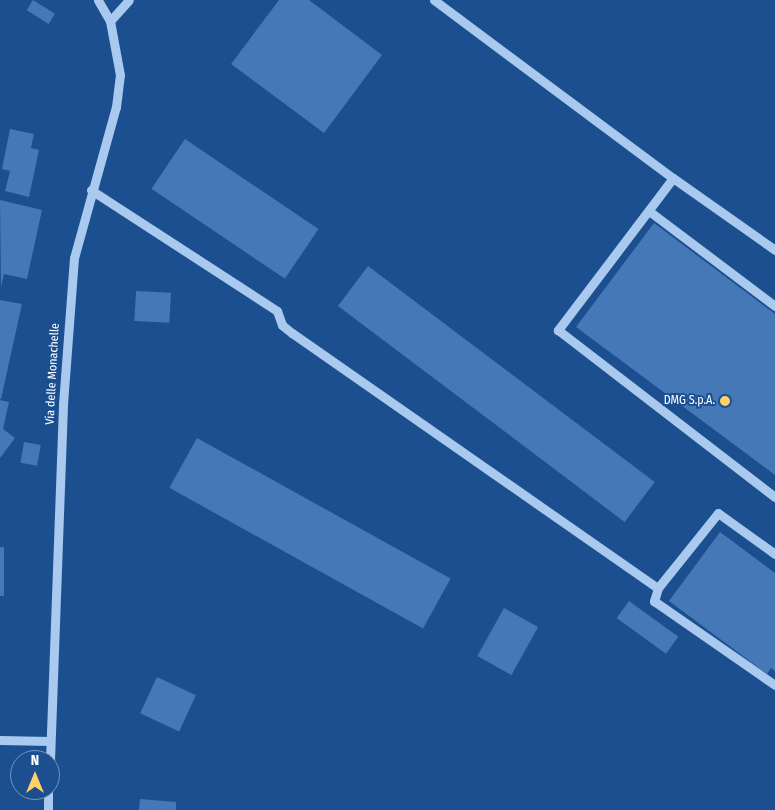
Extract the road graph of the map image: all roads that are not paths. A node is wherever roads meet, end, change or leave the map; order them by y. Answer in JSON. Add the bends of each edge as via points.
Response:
{"nodes":[{"id":1,"x":98,"y":0,"type":"edge"},
{"id":2,"x":129,"y":0,"type":"edge"},
{"id":3,"x":434,"y":0,"type":"edge"},
{"id":4,"x":110,"y":21,"type":"junction"},
{"id":5,"x":673,"y":178,"type":"junction"},
{"id":6,"x":91,"y":190,"type":"junction"},
{"id":7,"x":649,"y":211,"type":"junction"},
{"id":8,"x":775,"y":250,"type":"edge"},
{"id":9,"x":775,"y":306,"type":"edge"},
{"id":10,"x":775,"y":497,"type":"edge"},
{"id":11,"x":775,"y":554,"type":"edge"},
{"id":12,"x":658,"y":588,"type":"junction"},
{"id":13,"x":775,"y":685,"type":"edge"},
{"id":14,"x":0,"y":740,"type":"edge"},
{"id":15,"x":50,"y":741,"type":"junction"},
{"id":16,"x":50,"y":750,"type":"edge"}],
"edges":[{"from":1,"to":4,"type":"street","name":"Via delle Monachelle"},
{"from":2,"to":4,"type":"street"},
{"from":3,"to":5,"type":"street"},
{"from":4,"to":6,"type":"street","name":"Via delle Monachelle","via":[[120,75],[116,107]]},
{"from":5,"to":7,"type":"street"},
{"from":5,"to":8,"type":"street"},
{"from":6,"to":12,"type":"street","via":[[277,311],[282,324],[292,333]]},
{"from":6,"to":15,"type":"street","name":"Via delle Monachelle","via":[[74,258],[69,310]]},
{"from":7,"to":9,"type":"street"},
{"from":7,"to":10,"type":"street","via":[[558,330]]},
{"from":11,"to":12,"type":"street","via":[[718,513]]},
{"from":12,"to":13,"type":"street","via":[[654,601],[659,606]]},
{"from":14,"to":15,"type":"street"},
{"from":15,"to":16,"type":"street","name":"Via delle Monachelle"}]}
